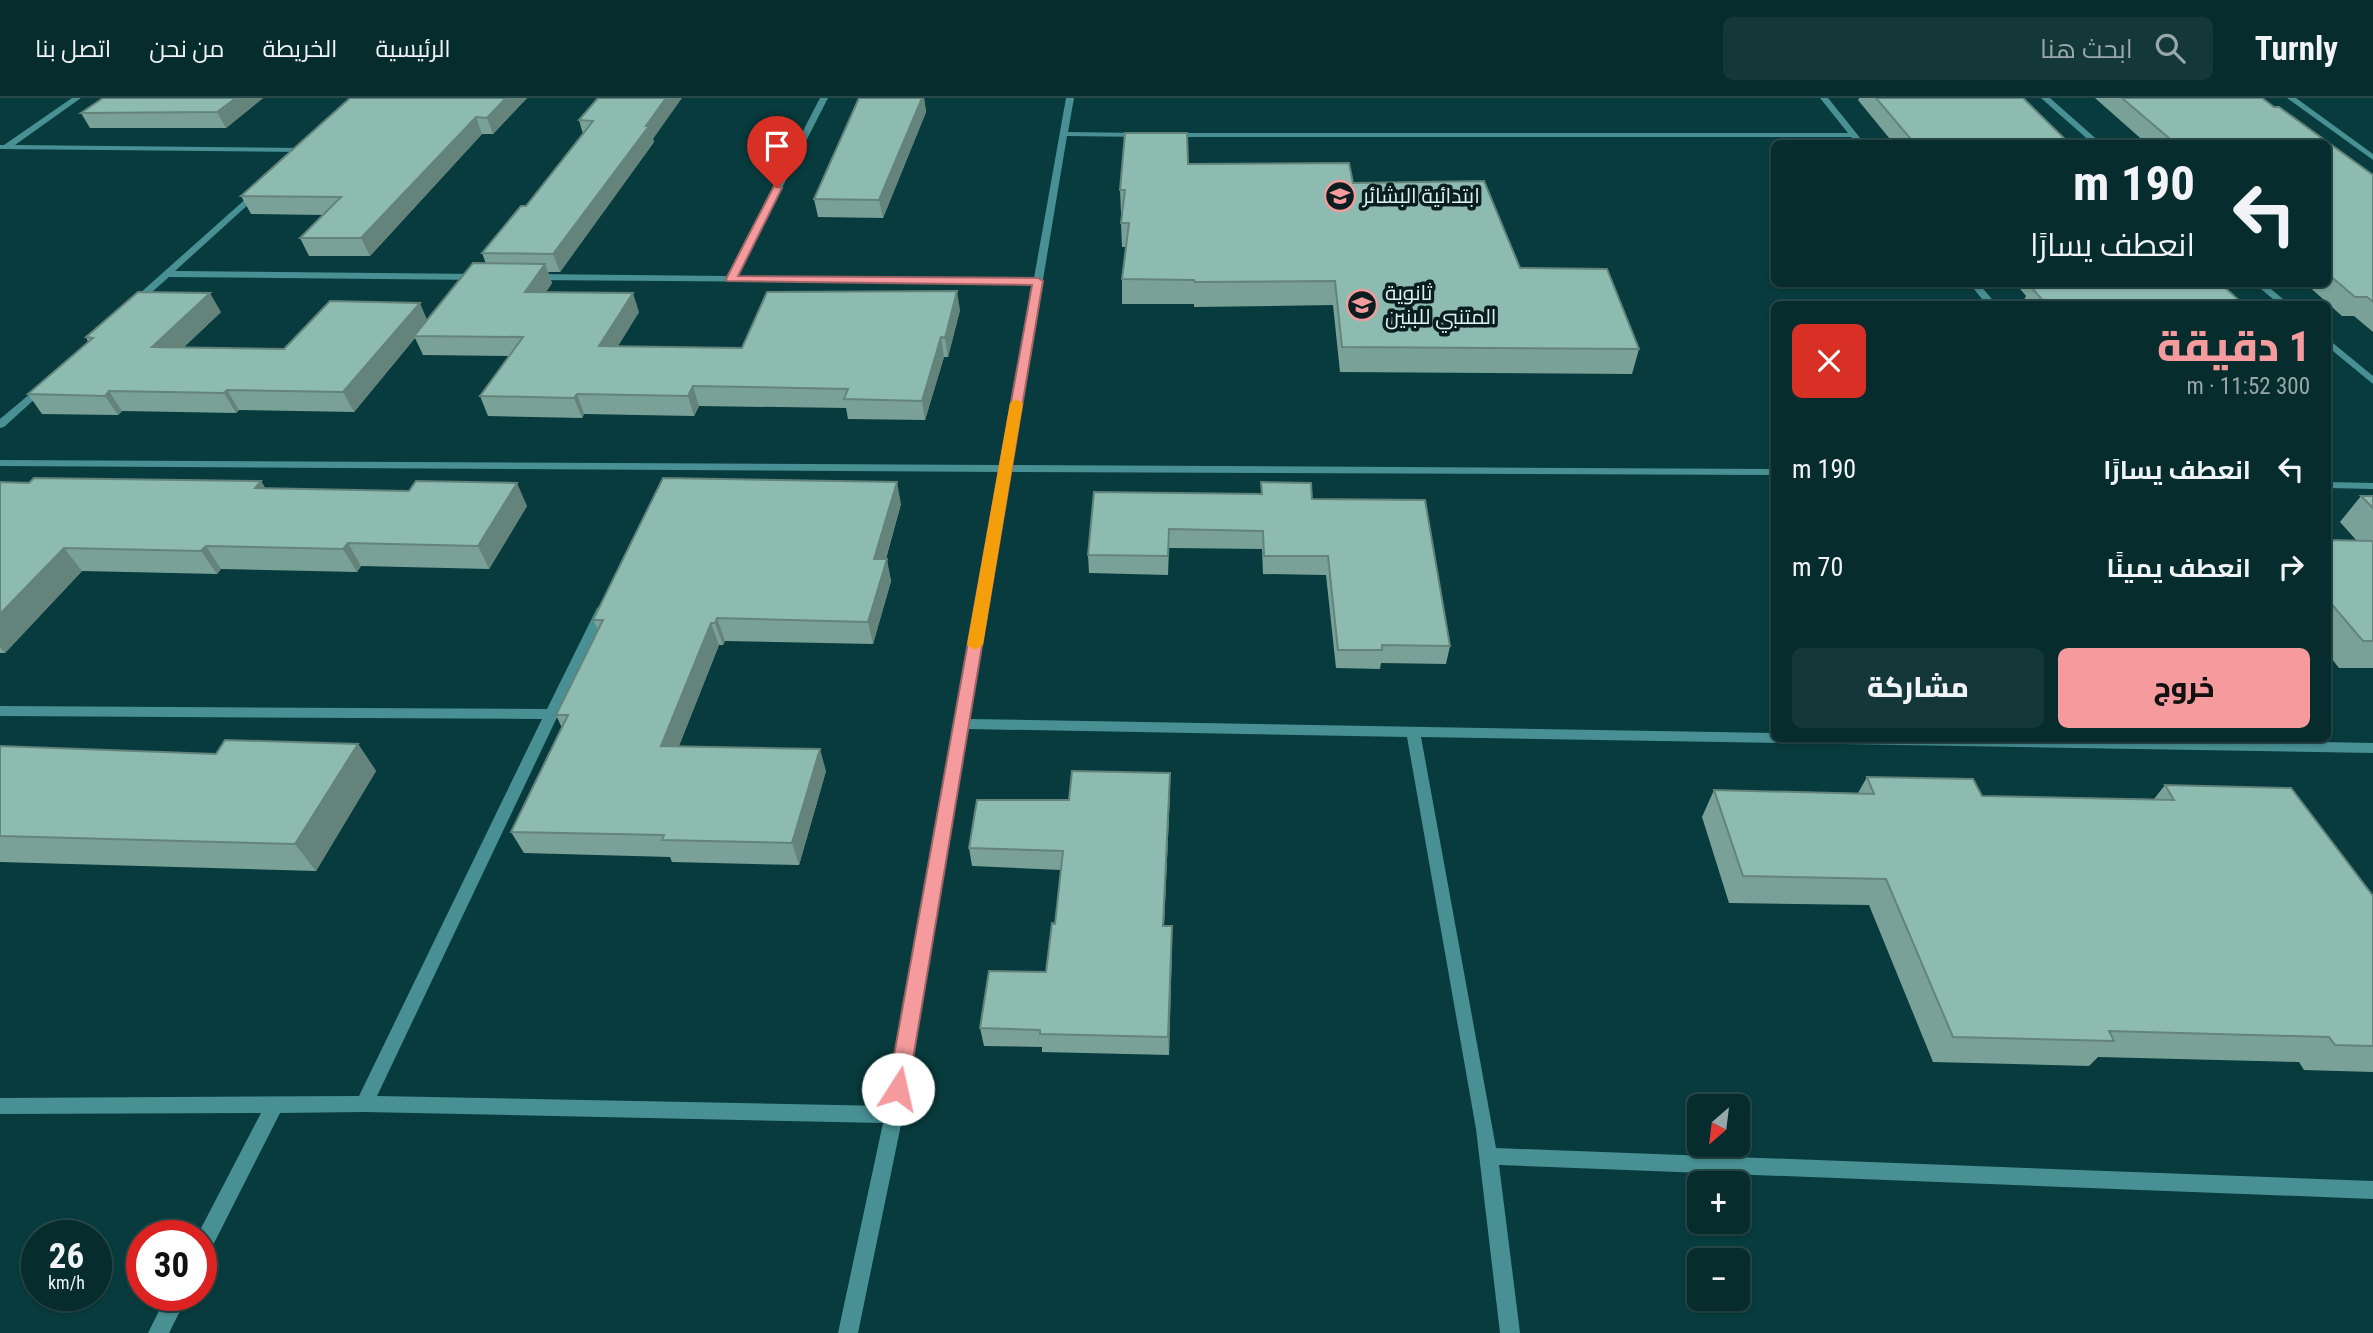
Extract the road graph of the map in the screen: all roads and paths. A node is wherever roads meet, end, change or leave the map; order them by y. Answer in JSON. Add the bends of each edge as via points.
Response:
{"nodes":[{"id":1,"x":77,"y":98,"type":"edge"},
{"id":2,"x":824,"y":98,"type":"edge"},
{"id":3,"x":1070,"y":98,"type":"edge"},
{"id":4,"x":1824,"y":98,"type":"edge"},
{"id":5,"x":2045,"y":98,"type":"edge"},
{"id":6,"x":2291,"y":98,"type":"edge"},
{"id":7,"x":1063,"y":134,"type":"junction"},
{"id":8,"x":1855,"y":135,"type":"junction"},
{"id":9,"x":1858,"y":140,"type":"edge"},
{"id":10,"x":2093,"y":140,"type":"edge"},
{"id":11,"x":312,"y":141,"type":"edge"},
{"id":12,"x":3,"y":147,"type":"edge"},
{"id":13,"x":303,"y":150,"type":"junction"},
{"id":14,"x":2373,"y":158,"type":"edge"},
{"id":15,"x":293,"y":159,"type":"edge"},
{"id":16,"x":263,"y":186,"type":"edge"},
{"id":17,"x":165,"y":274,"type":"junction"},
{"id":18,"x":497,"y":277,"type":"edge"},
{"id":19,"x":524,"y":277,"type":"edge"},
{"id":20,"x":731,"y":279,"type":"junction"},
{"id":21,"x":1038,"y":281,"type":"junction"},
{"id":22,"x":1977,"y":287,"type":"edge"},
{"id":23,"x":2264,"y":287,"type":"edge"},
{"id":24,"x":1988,"y":301,"type":"edge"},
{"id":25,"x":2280,"y":301,"type":"edge"},
{"id":26,"x":124,"y":312,"type":"edge"},
{"id":27,"x":2331,"y":345,"type":"edge"},
{"id":28,"x":52,"y":378,"type":"edge"},
{"id":29,"x":2373,"y":381,"type":"edge"},
{"id":30,"x":0,"y":425,"type":"edge"},
{"id":31,"x":0,"y":463,"type":"edge"},
{"id":32,"x":1005,"y":468,"type":"junction"},
{"id":33,"x":1771,"y":472,"type":"edge"},
{"id":34,"x":2331,"y":485,"type":"edge"},
{"id":35,"x":2373,"y":486,"type":"edge"},
{"id":36,"x":611,"y":591,"type":"edge"},
{"id":37,"x":0,"y":711,"type":"edge"},
{"id":38,"x":552,"y":714,"type":"junction"},
{"id":39,"x":962,"y":724,"type":"junction"},
{"id":40,"x":1413,"y":732,"type":"junction"},
{"id":41,"x":1771,"y":738,"type":"edge"},
{"id":42,"x":2015,"y":742,"type":"edge"},
{"id":43,"x":2373,"y":748,"type":"edge"},
{"id":44,"x":275,"y":1104,"type":"junction"},
{"id":45,"x":364,"y":1104,"type":"junction"},
{"id":46,"x":0,"y":1106,"type":"edge"},
{"id":47,"x":894,"y":1115,"type":"junction"},
{"id":48,"x":1487,"y":1156,"type":"junction"},
{"id":49,"x":2373,"y":1190,"type":"edge"},
{"id":50,"x":215,"y":1220,"type":"edge"},
{"id":51,"x":169,"y":1311,"type":"edge"},
{"id":52,"x":158,"y":1333,"type":"edge"},
{"id":53,"x":848,"y":1333,"type":"edge"},
{"id":54,"x":1510,"y":1333,"type":"edge"}],
"edges":[{"from":1,"to":12,"type":"street"},
{"from":2,"to":20,"type":"street"},
{"from":3,"to":7,"type":"street"},
{"from":4,"to":8,"type":"street"},
{"from":5,"to":10,"type":"street"},
{"from":6,"to":14,"type":"street"},
{"from":7,"to":8,"type":"street"},
{"from":7,"to":21,"type":"street"},
{"from":8,"to":9,"type":"street"},
{"from":11,"to":13,"type":"street"},
{"from":12,"to":13,"type":"street"},
{"from":13,"to":15,"type":"street"},
{"from":16,"to":17,"type":"street"},
{"from":17,"to":18,"type":"street"},
{"from":17,"to":26,"type":"street"},
{"from":19,"to":20,"type":"street"},
{"from":20,"to":21,"type":"street"},
{"from":21,"to":32,"type":"street"},
{"from":22,"to":24,"type":"street"},
{"from":23,"to":25,"type":"street"},
{"from":27,"to":29,"type":"street"},
{"from":28,"to":30,"type":"street"},
{"from":31,"to":32,"type":"street","via":[[668,474]]},
{"from":32,"to":33,"type":"street"},
{"from":32,"to":39,"type":"street"},
{"from":34,"to":35,"type":"street"},
{"from":36,"to":38,"type":"street"},
{"from":37,"to":38,"type":"street"},
{"from":38,"to":45,"type":"street"},
{"from":39,"to":40,"type":"street"},
{"from":39,"to":47,"type":"street"},
{"from":40,"to":41,"type":"street"},
{"from":40,"to":48,"type":"street"},
{"from":42,"to":43,"type":"street"},
{"from":44,"to":45,"type":"street"},
{"from":44,"to":46,"type":"street"},
{"from":44,"to":50,"type":"street"},
{"from":45,"to":47,"type":"street"},
{"from":47,"to":53,"type":"street"},
{"from":48,"to":49,"type":"street"},
{"from":48,"to":54,"type":"street"},
{"from":51,"to":52,"type":"street"}]}
